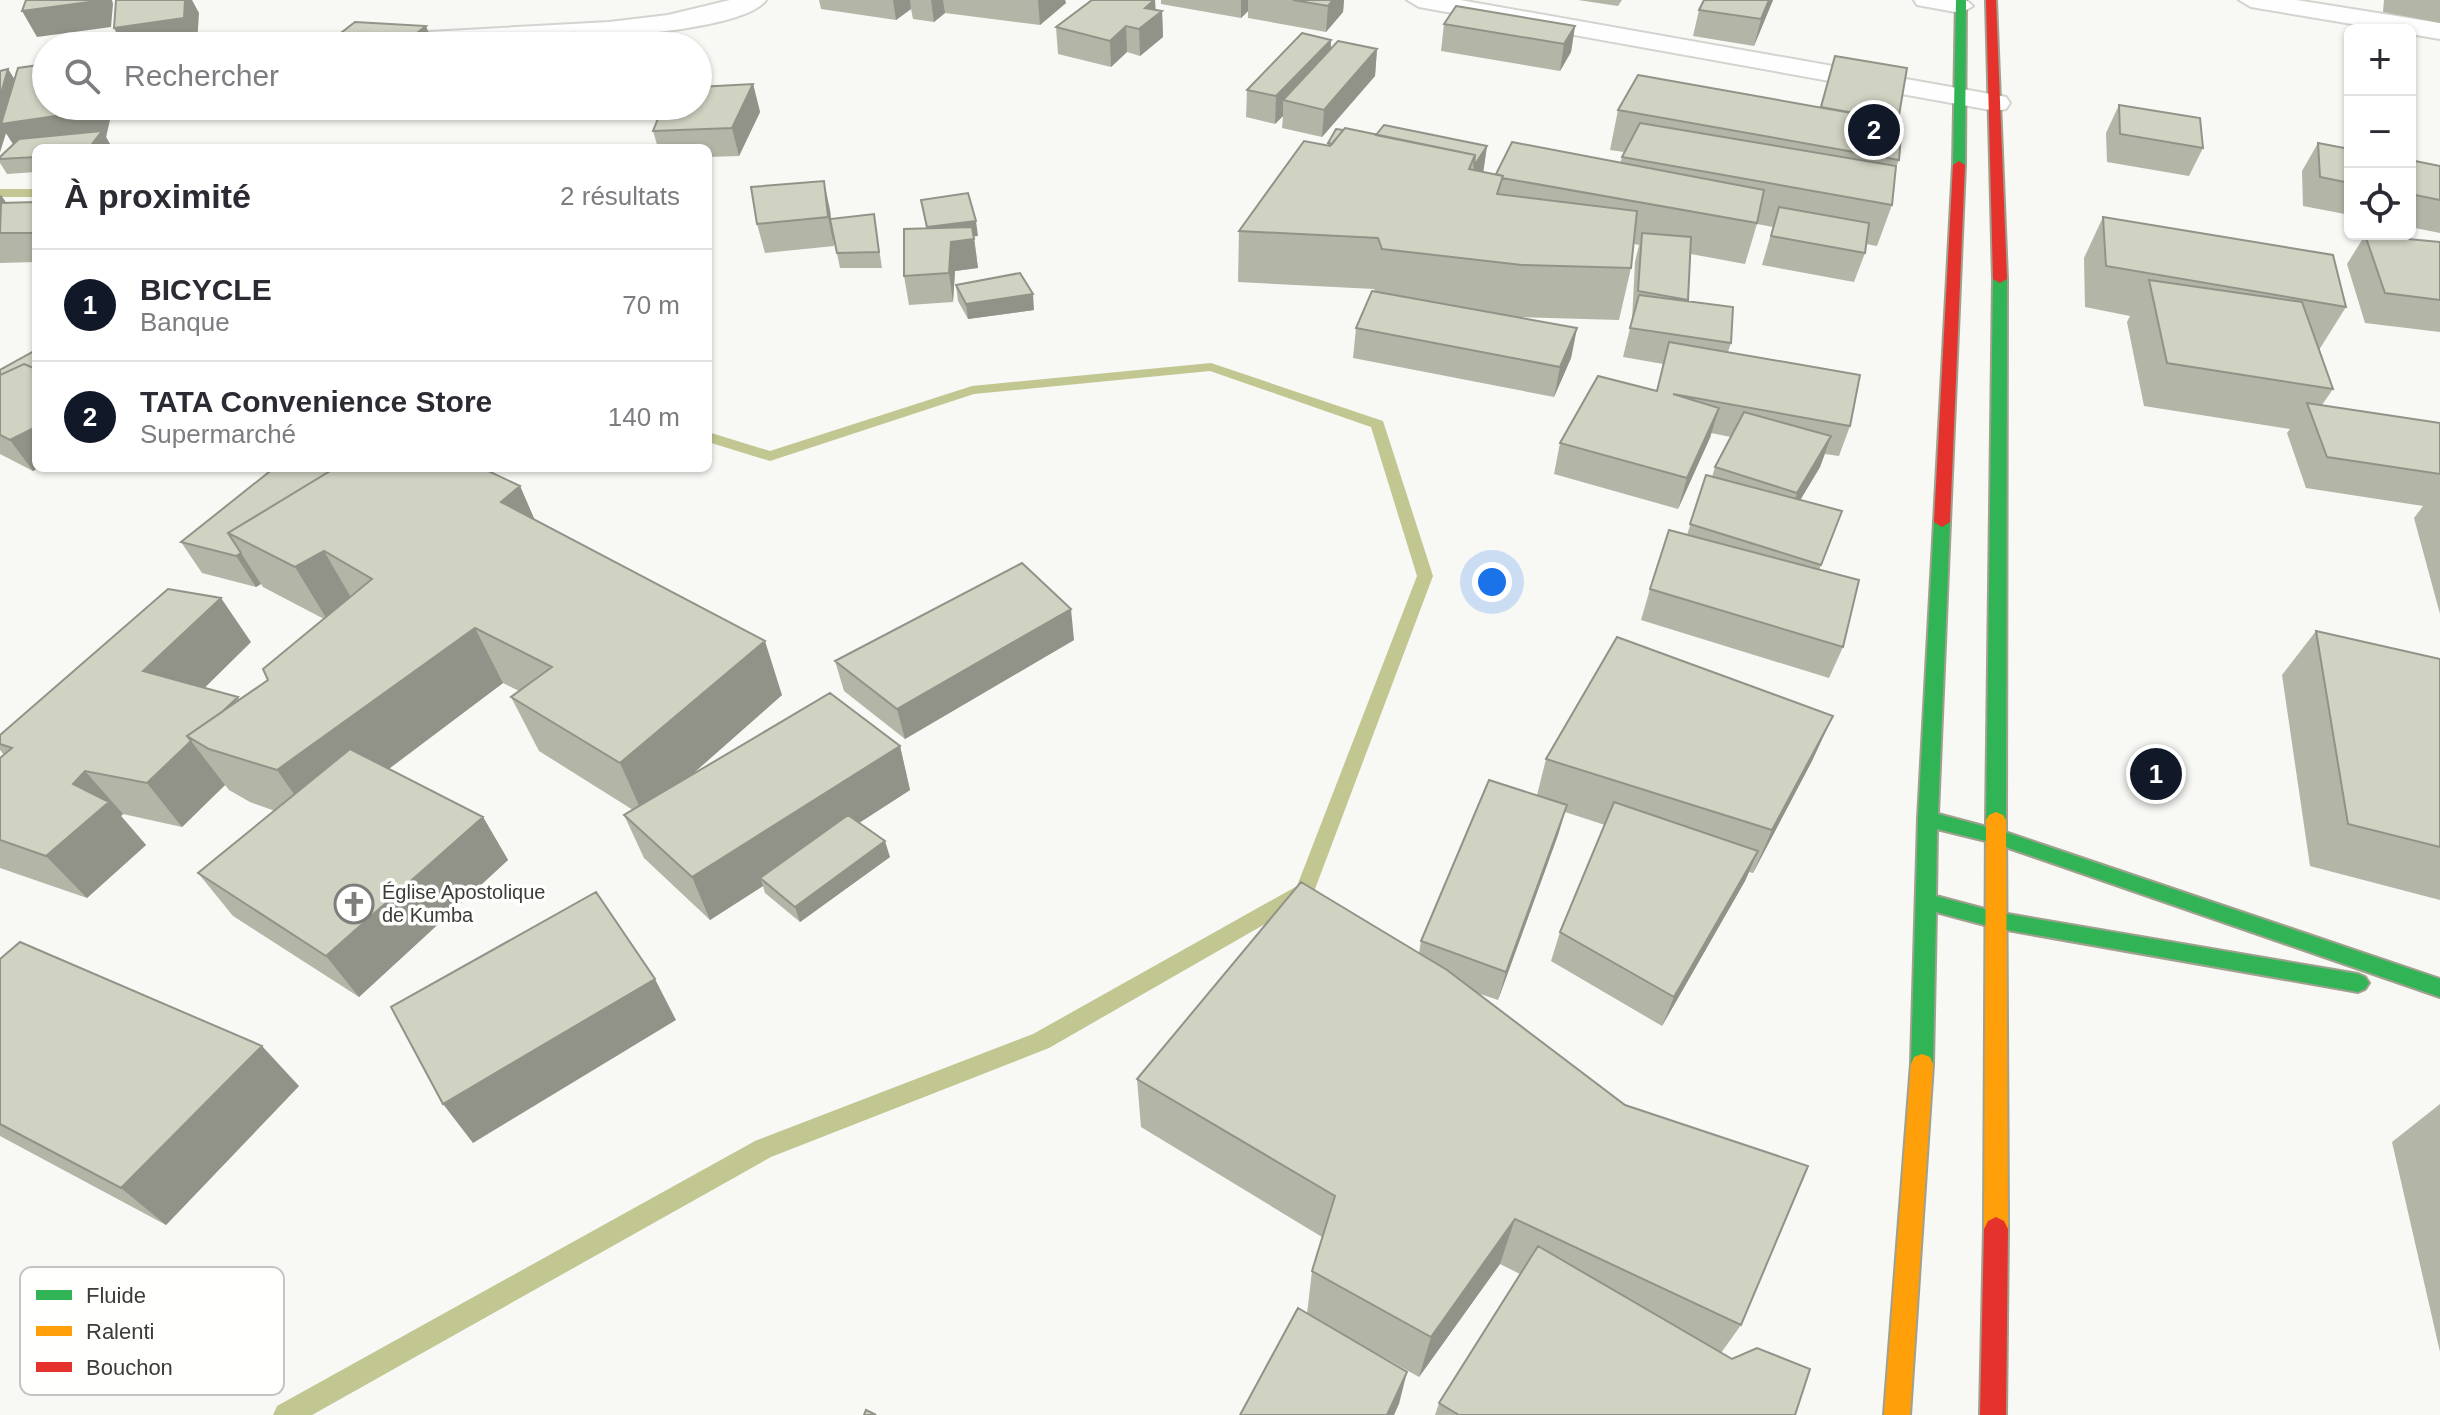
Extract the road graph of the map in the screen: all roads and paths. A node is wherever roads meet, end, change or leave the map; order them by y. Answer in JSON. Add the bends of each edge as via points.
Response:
{"nodes":[{"id":1,"x":754,"y":0,"type":"edge"},
{"id":2,"x":1419,"y":0,"type":"edge"},
{"id":3,"x":1926,"y":0,"type":"edge"},
{"id":4,"x":1991,"y":0,"type":"edge"},
{"id":5,"x":2251,"y":0,"type":"edge"},
{"id":6,"x":1961,"y":3,"type":"edge"},
{"id":7,"x":2440,"y":31,"type":"edge"},
{"id":8,"x":564,"y":32,"type":"edge"},
{"id":9,"x":1961,"y":97,"type":"junction"},
{"id":10,"x":1996,"y":103,"type":"junction"},
{"id":11,"x":1928,"y":819,"type":"junction"},
{"id":12,"x":1995,"y":836,"type":"junction"},
{"id":13,"x":1928,"y":902,"type":"junction"},
{"id":14,"x":1996,"y":920,"type":"junction"},
{"id":15,"x":2440,"y":988,"type":"edge"},
{"id":16,"x":2440,"y":997,"type":"edge"},
{"id":17,"x":1897,"y":1415,"type":"edge"},
{"id":18,"x":1993,"y":1415,"type":"edge"}],
"edges":[{"from":1,"to":8,"type":"street","via":[[674,21]]},
{"from":2,"to":9,"type":"street"},
{"from":3,"to":6,"type":"street"},
{"from":4,"to":10,"type":"highway"},
{"from":5,"to":7,"type":"street"},
{"from":6,"to":9,"type":"highway"},
{"from":9,"to":10,"type":"street"},
{"from":9,"to":11,"type":"highway"},
{"from":10,"to":12,"type":"highway","via":[[2000,221]]},
{"from":11,"to":12,"type":"highway"},
{"from":11,"to":13,"type":"highway"},
{"from":12,"to":14,"type":"highway"},
{"from":12,"to":15,"type":"highway"},
{"from":13,"to":14,"type":"highway"},
{"from":13,"to":17,"type":"highway","via":[[1914,1216]]},
{"from":14,"to":16,"type":"highway"},
{"from":14,"to":18,"type":"highway"}]}
